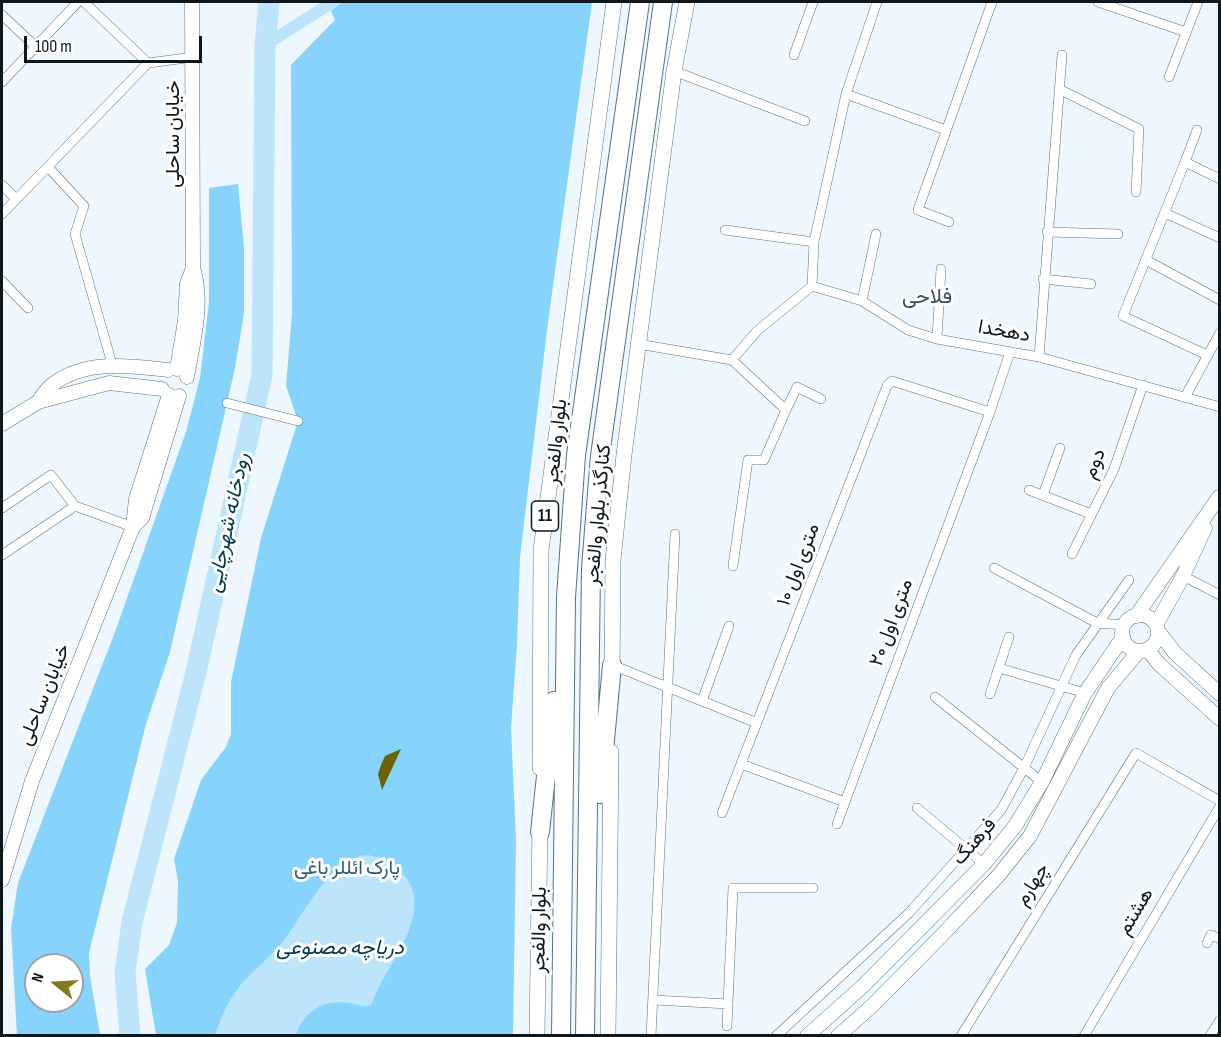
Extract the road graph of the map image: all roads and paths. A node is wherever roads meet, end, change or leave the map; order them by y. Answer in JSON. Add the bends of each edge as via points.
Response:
{"nodes":[{"id":1,"x":78,"y":2,"type":"edge"},
{"id":2,"x":84,"y":2,"type":"edge"},
{"id":3,"x":192,"y":2,"type":"edge"},
{"id":4,"x":614,"y":2,"type":"edge"},
{"id":5,"x":640,"y":2,"type":"edge"},
{"id":6,"x":663,"y":2,"type":"edge"},
{"id":7,"x":687,"y":2,"type":"edge"},
{"id":8,"x":813,"y":2,"type":"edge"},
{"id":9,"x":877,"y":2,"type":"edge"},
{"id":10,"x":992,"y":2,"type":"edge"},
{"id":11,"x":1098,"y":2,"type":"edge"},
{"id":12,"x":1198,"y":2,"type":"edge"},
{"id":13,"x":2,"y":15,"type":"edge"},
{"id":14,"x":1186,"y":32,"type":"junction"},
{"id":15,"x":35,"y":46,"type":"junction"},
{"id":16,"x":794,"y":54,"type":"dead end"},
{"id":17,"x":1062,"y":55,"type":"dead end"},
{"id":18,"x":194,"y":57,"type":"junction"},
{"id":19,"x":148,"y":63,"type":"junction"},
{"id":20,"x":674,"y":71,"type":"junction"},
{"id":21,"x":1169,"y":77,"type":"dead end"},
{"id":22,"x":2,"y":82,"type":"edge"},
{"id":23,"x":1059,"y":89,"type":"junction"},
{"id":24,"x":846,"y":94,"type":"junction"},
{"id":25,"x":805,"y":121,"type":"dead end"},
{"id":26,"x":946,"y":129,"type":"junction"},
{"id":27,"x":1197,"y":130,"type":"dead end"},
{"id":28,"x":1185,"y":162,"type":"junction"},
{"id":29,"x":48,"y":167,"type":"junction"},
{"id":30,"x":1220,"y":179,"type":"edge"},
{"id":31,"x":2,"y":185,"type":"edge"},
{"id":32,"x":1137,"y":192,"type":"dead end"},
{"id":33,"x":16,"y":199,"type":"junction"},
{"id":34,"x":1165,"y":213,"type":"junction"},
{"id":35,"x":2,"y":214,"type":"edge"},
{"id":36,"x":950,"y":222,"type":"dead end"},
{"id":37,"x":725,"y":230,"type":"dead end"},
{"id":38,"x":1047,"y":232,"type":"junction"},
{"id":39,"x":876,"y":234,"type":"dead end"},
{"id":40,"x":1118,"y":234,"type":"dead end"},
{"id":41,"x":1220,"y":238,"type":"edge"},
{"id":42,"x":814,"y":242,"type":"junction"},
{"id":43,"x":1146,"y":261,"type":"junction"},
{"id":44,"x":941,"y":269,"type":"dead end"},
{"id":45,"x":1043,"y":279,"type":"junction"},
{"id":46,"x":2,"y":280,"type":"edge"},
{"id":47,"x":1091,"y":284,"type":"dead end"},
{"id":48,"x":812,"y":286,"type":"junction"},
{"id":49,"x":862,"y":300,"type":"junction"},
{"id":50,"x":1220,"y":300,"type":"edge"},
{"id":51,"x":28,"y":308,"type":"dead end"},
{"id":52,"x":1220,"y":333,"type":"edge"},
{"id":53,"x":937,"y":339,"type":"junction"},
{"id":54,"x":638,"y":344,"type":"junction"},
{"id":55,"x":1010,"y":352,"type":"junction"},
{"id":56,"x":1207,"y":355,"type":"junction"},
{"id":57,"x":1039,"y":357,"type":"junction"},
{"id":58,"x":732,"y":360,"type":"junction"},
{"id":59,"x":112,"y":364,"type":"junction"},
{"id":60,"x":177,"y":372,"type":"junction"},
{"id":61,"x":1143,"y":385,"type":"junction"},
{"id":62,"x":170,"y":393,"type":"junction"},
{"id":63,"x":1185,"y":397,"type":"junction"},
{"id":64,"x":821,"y":399,"type":"dead end"},
{"id":65,"x":38,"y":402,"type":"junction"},
{"id":66,"x":227,"y":403,"type":"dead end"},
{"id":67,"x":1220,"y":407,"type":"edge"},
{"id":68,"x":786,"y":410,"type":"junction"},
{"id":69,"x":990,"y":412,"type":"junction"},
{"id":70,"x":298,"y":421,"type":"dead end"},
{"id":71,"x":2,"y":424,"type":"edge"},
{"id":72,"x":1060,"y":448,"type":"dead end"},
{"id":73,"x":1029,"y":490,"type":"dead end"},
{"id":74,"x":1043,"y":495,"type":"junction"},
{"id":75,"x":1219,"y":497,"type":"edge"},
{"id":76,"x":75,"y":506,"type":"junction"},
{"id":77,"x":2,"y":508,"type":"edge"},
{"id":78,"x":1091,"y":514,"type":"junction"},
{"id":79,"x":133,"y":527,"type":"junction"},
{"id":80,"x":675,"y":534,"type":"dead end"},
{"id":81,"x":3,"y":550,"type":"edge"},
{"id":82,"x":1072,"y":554,"type":"dead end"},
{"id":83,"x":733,"y":566,"type":"dead end"},
{"id":84,"x":994,"y":568,"type":"dead end"},
{"id":85,"x":1183,"y":576,"type":"junction"},
{"id":86,"x":1129,"y":580,"type":"dead end"},
{"id":87,"x":1220,"y":595,"type":"edge"},
{"id":88,"x":566,"y":597,"type":"junction"},
{"id":89,"x":1136,"y":616,"type":"junction"},
{"id":90,"x":1097,"y":623,"type":"junction"},
{"id":91,"x":729,"y":626,"type":"dead end"},
{"id":92,"x":1157,"y":628,"type":"junction"},
{"id":93,"x":1124,"y":631,"type":"junction"},
{"id":94,"x":1009,"y":637,"type":"dead end"},
{"id":95,"x":1143,"y":650,"type":"junction"},
{"id":96,"x":612,"y":665,"type":"junction"},
{"id":97,"x":999,"y":668,"type":"junction"},
{"id":98,"x":1061,"y":686,"type":"junction"},
{"id":99,"x":668,"y":688,"type":"junction"},
{"id":100,"x":1085,"y":693,"type":"junction"},
{"id":101,"x":990,"y":694,"type":"dead end"},
{"id":102,"x":1220,"y":694,"type":"edge"},
{"id":103,"x":935,"y":697,"type":"dead end"},
{"id":104,"x":702,"y":701,"type":"junction"},
{"id":105,"x":1220,"y":719,"type":"edge"},
{"id":106,"x":757,"y":723,"type":"junction"},
{"id":107,"x":741,"y":764,"type":"junction"},
{"id":108,"x":1024,"y":768,"type":"junction"},
{"id":109,"x":1042,"y":782,"type":"junction"},
{"id":110,"x":1220,"y":801,"type":"edge"},
{"id":111,"x":845,"y":802,"type":"junction"},
{"id":112,"x":1220,"y":806,"type":"edge"},
{"id":113,"x":917,"y":808,"type":"dead end"},
{"id":114,"x":722,"y":813,"type":"dead end"},
{"id":115,"x":837,"y":824,"type":"dead end"},
{"id":116,"x":540,"y":832,"type":"junction"},
{"id":117,"x":967,"y":849,"type":"junction"},
{"id":118,"x":984,"y":864,"type":"junction"},
{"id":119,"x":2,"y":880,"type":"edge"},
{"id":120,"x":813,"y":888,"type":"dead end"},
{"id":121,"x":589,"y":906,"type":"junction"},
{"id":122,"x":1220,"y":939,"type":"edge"},
{"id":123,"x":1207,"y":943,"type":"dead end"},
{"id":124,"x":654,"y":1000,"type":"junction"},
{"id":125,"x":728,"y":1004,"type":"junction"},
{"id":126,"x":1220,"y":1020,"type":"edge"},
{"id":127,"x":727,"y":1026,"type":"dead end"},
{"id":128,"x":537,"y":1035,"type":"edge"},
{"id":129,"x":561,"y":1035,"type":"edge"},
{"id":130,"x":585,"y":1035,"type":"edge"},
{"id":131,"x":608,"y":1035,"type":"edge"},
{"id":132,"x":651,"y":1035,"type":"edge"},
{"id":133,"x":776,"y":1035,"type":"edge"},
{"id":134,"x":807,"y":1035,"type":"edge"},
{"id":135,"x":838,"y":1035,"type":"edge"},
{"id":136,"x":962,"y":1035,"type":"edge"},
{"id":137,"x":1084,"y":1035,"type":"edge"},
{"id":138,"x":1210,"y":1035,"type":"edge"}],
"edges":[{"from":1,"to":15,"type":"street"},
{"from":2,"to":19,"type":"street"},
{"from":3,"to":18,"type":"street","name":"خیابان ساحلی"},
{"from":4,"to":116,"type":"main road","number":"11","via":[[541,550]]},
{"from":5,"to":88,"type":"highway","name":"بلوار والفجر","number":"11","via":[[576,455]]},
{"from":6,"to":121,"type":"highway","via":[[600,456],[591,568]]},
{"from":7,"to":20,"type":"main road","name":"کنارگذر بلوار والفجر"},
{"from":8,"to":16,"type":"street"},
{"from":9,"to":24,"type":"street"},
{"from":10,"to":26,"type":"street"},
{"from":11,"to":14,"type":"street"},
{"from":12,"to":14,"type":"street"},
{"from":13,"to":15,"type":"street"},
{"from":14,"to":21,"type":"street"},
{"from":15,"to":22,"type":"street"},
{"from":17,"to":23,"type":"street"},
{"from":18,"to":19,"type":"street"},
{"from":18,"to":60,"type":"street","name":"خیابان ساحلی","via":[[196,322]]},
{"from":19,"to":29,"type":"street"},
{"from":20,"to":25,"type":"street"},
{"from":20,"to":54,"type":"main road","name":"کنارگذر بلوار والفجر"},
{"from":23,"to":32,"type":"street","via":[[1139,129]]},
{"from":23,"to":38,"type":"street"},
{"from":24,"to":26,"type":"street"},
{"from":24,"to":42,"type":"street"},
{"from":26,"to":36,"type":"street","via":[[918,210]]},
{"from":27,"to":28,"type":"street"},
{"from":28,"to":30,"type":"street"},
{"from":28,"to":34,"type":"street"},
{"from":29,"to":33,"type":"street"},
{"from":29,"to":59,"type":"street","via":[[84,206],[75,234]]},
{"from":31,"to":33,"type":"street"},
{"from":33,"to":35,"type":"street"},
{"from":34,"to":41,"type":"street"},
{"from":34,"to":43,"type":"street"},
{"from":37,"to":42,"type":"street"},
{"from":38,"to":40,"type":"street"},
{"from":38,"to":45,"type":"street"},
{"from":39,"to":49,"type":"street"},
{"from":42,"to":48,"type":"street"},
{"from":43,"to":50,"type":"street"},
{"from":43,"to":56,"type":"street","via":[[1123,316]]},
{"from":44,"to":53,"type":"street"},
{"from":45,"to":47,"type":"street"},
{"from":45,"to":57,"type":"street"},
{"from":46,"to":51,"type":"street"},
{"from":48,"to":49,"type":"street","name":"دهخدا"},
{"from":48,"to":58,"type":"street","via":[[757,331]]},
{"from":49,"to":53,"type":"street","name":"دهخدا","via":[[908,330]]},
{"from":52,"to":56,"type":"street"},
{"from":53,"to":55,"type":"street","name":"دهخدا"},
{"from":54,"to":58,"type":"street"},
{"from":54,"to":96,"type":"main road","name":"کنارگذر بلوار والفجر","via":[[613,560]]},
{"from":55,"to":57,"type":"street","name":"دهخدا"},
{"from":55,"to":69,"type":"street","name":"۲۰ متری اول"},
{"from":56,"to":63,"type":"street"},
{"from":57,"to":61,"type":"street","name":"دهخدا"},
{"from":58,"to":68,"type":"street"},
{"from":59,"to":60,"type":"street"},
{"from":59,"to":65,"type":"street","via":[[52,384]]},
{"from":60,"to":62,"type":"street","via":[[161,380]]},
{"from":60,"to":62,"type":"street","via":[[188,386]]},
{"from":61,"to":63,"type":"street","name":"دهخدا"},
{"from":61,"to":78,"type":"street","name":"دوم","via":[[1114,469]]},
{"from":62,"to":65,"type":"street","via":[[109,383]]},
{"from":62,"to":79,"type":"street","name":"خیابان ساحلی","via":[[136,499]]},
{"from":63,"to":67,"type":"street","name":"دهخدا"},
{"from":64,"to":68,"type":"street","via":[[797,387]]},
{"from":65,"to":71,"type":"street"},
{"from":66,"to":70,"type":"street"},
{"from":68,"to":83,"type":"street","via":[[764,460],[748,460]]},
{"from":69,"to":106,"type":"street","name":"۱۰ متری اول","via":[[892,381],[887,386]]},
{"from":69,"to":111,"type":"street","name":"۲۰ متری اول"},
{"from":72,"to":74,"type":"street"},
{"from":73,"to":74,"type":"street"},
{"from":74,"to":78,"type":"street"},
{"from":75,"to":85,"type":"street"},
{"from":75,"to":89,"type":"street"},
{"from":76,"to":77,"type":"street","via":[[51,475]]},
{"from":76,"to":79,"type":"street"},
{"from":76,"to":81,"type":"street"},
{"from":78,"to":82,"type":"street","name":"دوم"},
{"from":79,"to":119,"type":"street","name":"خیابان ساحلی","via":[[32,781]]},
{"from":80,"to":99,"type":"street"},
{"from":84,"to":90,"type":"street"},
{"from":85,"to":87,"type":"street"},
{"from":85,"to":92,"type":"street"},
{"from":86,"to":90,"type":"street"},
{"from":88,"to":116,"type":"highway"},
{"from":88,"to":129,"type":"highway","name":"بلوار والفجر","number":"11"},
{"from":89,"to":92,"type":"street","via":[[1147,617]]},
{"from":89,"to":93,"type":"street"},
{"from":90,"to":93,"type":"street"},
{"from":90,"to":98,"type":"street"},
{"from":91,"to":104,"type":"street"},
{"from":92,"to":95,"type":"street","via":[[1155,642]]},
{"from":92,"to":102,"type":"street","via":[[1175,653]]},
{"from":93,"to":95,"type":"street","via":[[1129,647]]},
{"from":93,"to":100,"type":"street","name":"فرهنگ"},
{"from":94,"to":97,"type":"street"},
{"from":95,"to":105,"type":"street"},
{"from":95,"to":135,"type":"street","name":"فرهنگ","via":[[1108,688],[1056,791],[1024,844],[938,939]]},
{"from":96,"to":99,"type":"street"},
{"from":96,"to":121,"type":"highway"},
{"from":96,"to":131,"type":"main road","name":"کنارگذر بلوار والفجر"},
{"from":97,"to":98,"type":"street"},
{"from":97,"to":101,"type":"street"},
{"from":98,"to":100,"type":"street"},
{"from":98,"to":108,"type":"street"},
{"from":99,"to":104,"type":"street"},
{"from":99,"to":124,"type":"street"},
{"from":100,"to":109,"type":"street","name":"فرهنگ"},
{"from":103,"to":108,"type":"street"},
{"from":104,"to":106,"type":"street"},
{"from":106,"to":107,"type":"street","name":"۱۰ متری اول"},
{"from":107,"to":111,"type":"street"},
{"from":107,"to":114,"type":"street","name":"۱۰ متری اول"},
{"from":108,"to":109,"type":"street"},
{"from":108,"to":117,"type":"street","via":[[1000,810]]},
{"from":109,"to":118,"type":"street","name":"فرهنگ","via":[[1015,826]]},
{"from":110,"to":136,"type":"street","name":"چهارم","via":[[1136,753]]},
{"from":111,"to":115,"type":"street","name":"۲۰ متری اول"},
{"from":112,"to":137,"type":"street","name":"هشتم"},
{"from":113,"to":117,"type":"street"},
{"from":116,"to":128,"type":"main road","number":"11"},
{"from":117,"to":118,"type":"street"},
{"from":117,"to":133,"type":"street","via":[[909,913]]},
{"from":118,"to":134,"type":"street","name":"فرهنگ","via":[[864,986]]},
{"from":120,"to":125,"type":"street","via":[[733,888]]},
{"from":121,"to":130,"type":"highway"},
{"from":122,"to":123,"type":"street","via":[[1211,935]]},
{"from":124,"to":125,"type":"street"},
{"from":124,"to":132,"type":"street"},
{"from":125,"to":127,"type":"street"},
{"from":126,"to":138,"type":"street"}]}
